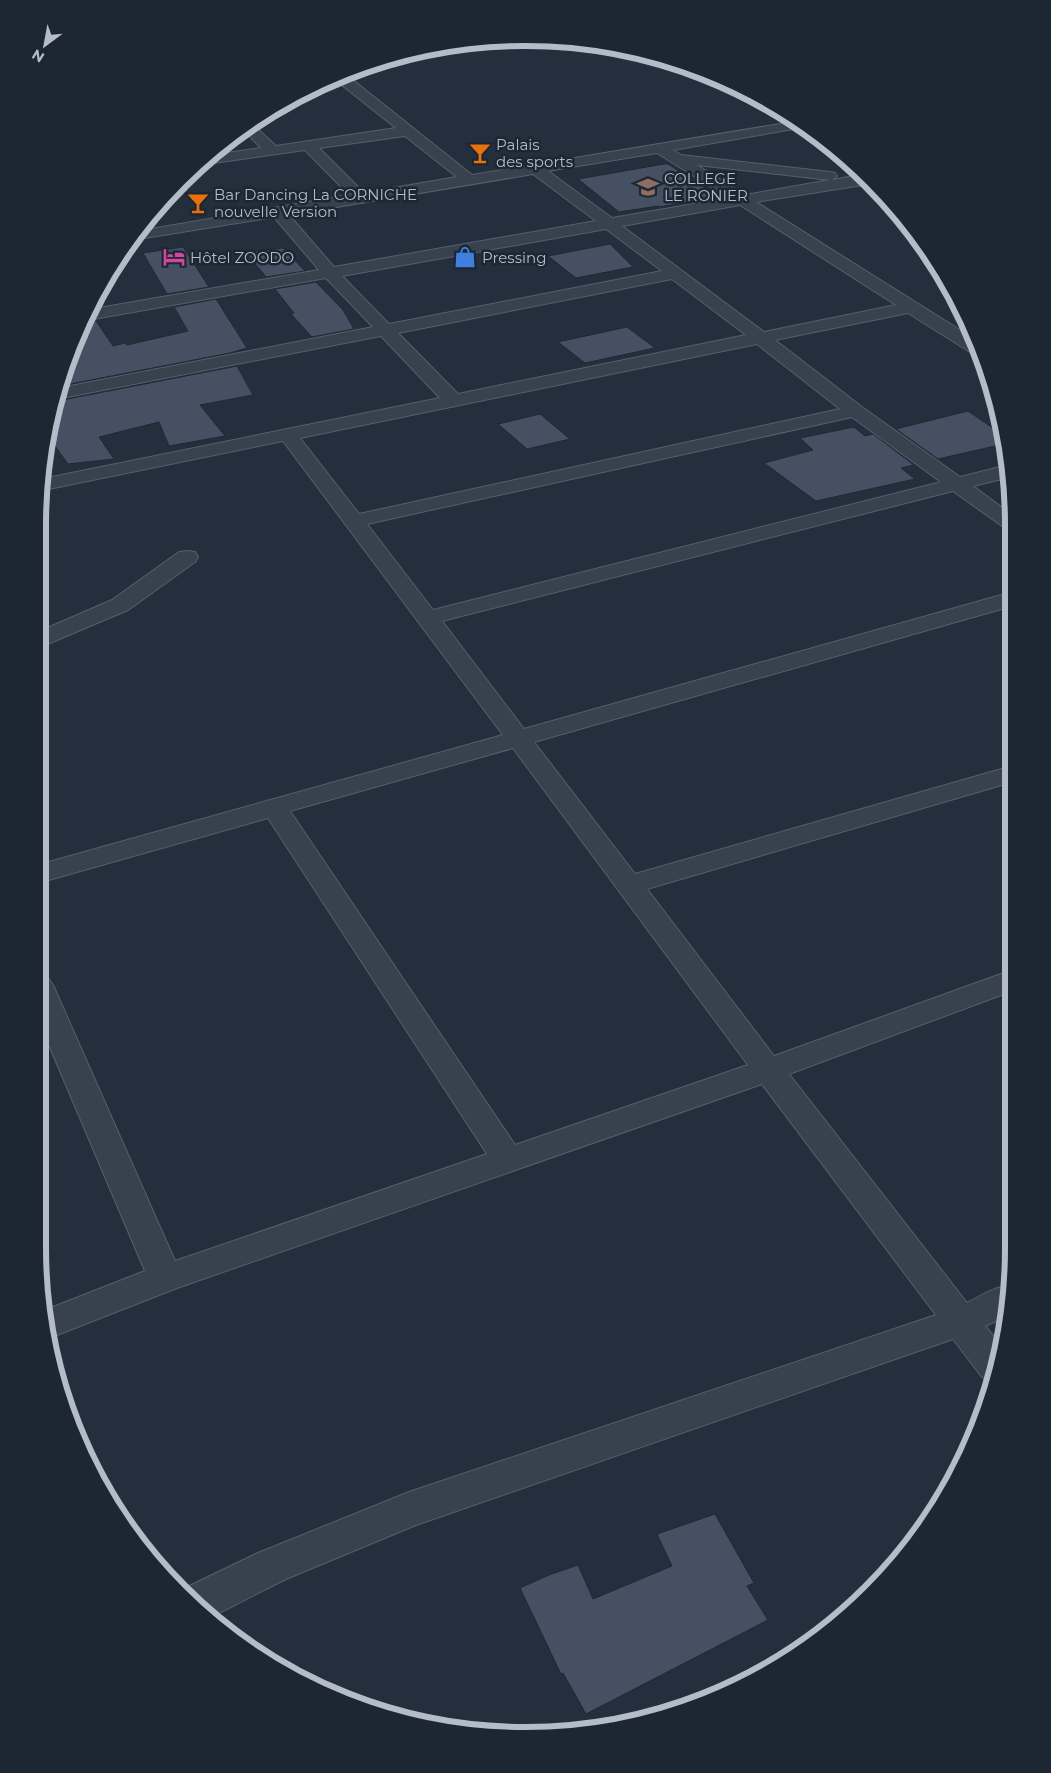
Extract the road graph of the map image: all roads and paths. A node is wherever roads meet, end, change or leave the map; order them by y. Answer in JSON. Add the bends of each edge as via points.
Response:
{"nodes":[{"id":1,"x":346,"y":81,"type":"edge"},
{"id":2,"x":790,"y":126,"type":"edge"},
{"id":3,"x":253,"y":132,"type":"edge"},
{"id":4,"x":408,"y":132,"type":"junction"},
{"id":5,"x":308,"y":145,"type":"junction"},
{"id":6,"x":660,"y":148,"type":"junction"},
{"id":7,"x":272,"y":150,"type":"junction"},
{"id":8,"x":218,"y":158,"type":"edge"},
{"id":9,"x":677,"y":159,"type":"junction"},
{"id":10,"x":535,"y":168,"type":"junction"},
{"id":11,"x":855,"y":178,"type":"edge"},
{"id":12,"x":469,"y":180,"type":"junction"},
{"id":13,"x":857,"y":180,"type":"edge"},
{"id":14,"x":360,"y":198,"type":"junction"},
{"id":15,"x":742,"y":200,"type":"junction"},
{"id":16,"x":278,"y":212,"type":"junction"},
{"id":17,"x":609,"y":225,"type":"junction"},
{"id":18,"x":145,"y":234,"type":"edge"},
{"id":19,"x":331,"y":274,"type":"junction"},
{"id":20,"x":674,"y":274,"type":"junction"},
{"id":21,"x":911,"y":307,"type":"junction"},
{"id":22,"x":97,"y":313,"type":"edge"},
{"id":23,"x":385,"y":332,"type":"junction"},
{"id":24,"x":761,"y":338,"type":"junction"},
{"id":25,"x":968,"y":343,"type":"edge"},
{"id":26,"x":66,"y":393,"type":"edge"},
{"id":27,"x":454,"y":402,"type":"junction"},
{"id":28,"x":855,"y":411,"type":"junction"},
{"id":29,"x":288,"y":434,"type":"junction"},
{"id":30,"x":1002,"y":473,"type":"edge"},
{"id":31,"x":48,"y":483,"type":"edge"},
{"id":32,"x":958,"y":484,"type":"junction"},
{"id":33,"x":1005,"y":519,"type":"edge"},
{"id":34,"x":354,"y":521,"type":"junction"},
{"id":35,"x":187,"y":557,"type":"dead end"},
{"id":36,"x":1005,"y":601,"type":"edge"},
{"id":37,"x":428,"y":618,"type":"junction"},
{"id":38,"x":46,"y":637,"type":"edge"},
{"id":39,"x":519,"y":739,"type":"junction"},
{"id":40,"x":1005,"y":776,"type":"edge"},
{"id":41,"x":275,"y":808,"type":"junction"},
{"id":42,"x":46,"y":872,"type":"edge"},
{"id":43,"x":630,"y":885,"type":"junction"},
{"id":44,"x":1005,"y":983,"type":"edge"},
{"id":45,"x":46,"y":1003,"type":"edge"},
{"id":46,"x":768,"y":1070,"type":"junction"},
{"id":47,"x":507,"y":1159,"type":"junction"},
{"id":48,"x":165,"y":1278,"type":"junction"},
{"id":49,"x":1002,"y":1303,"type":"edge"},
{"id":50,"x":962,"y":1321,"type":"junction"},
{"id":51,"x":52,"y":1322,"type":"edge"},
{"id":52,"x":991,"y":1361,"type":"edge"},
{"id":53,"x":202,"y":1600,"type":"edge"}],
"edges":[{"from":1,"to":4,"type":"street"},
{"from":2,"to":6,"type":"street"},
{"from":3,"to":7,"type":"street"},
{"from":4,"to":5,"type":"street"},
{"from":4,"to":12,"type":"street"},
{"from":5,"to":7,"type":"street"},
{"from":5,"to":14,"type":"street"},
{"from":6,"to":9,"type":"street"},
{"from":6,"to":10,"type":"street"},
{"from":7,"to":8,"type":"street"},
{"from":9,"to":11,"type":"street"},
{"from":9,"to":15,"type":"street"},
{"from":10,"to":12,"type":"street"},
{"from":10,"to":17,"type":"street"},
{"from":12,"to":14,"type":"street"},
{"from":13,"to":15,"type":"street"},
{"from":14,"to":16,"type":"street"},
{"from":15,"to":17,"type":"street"},
{"from":15,"to":21,"type":"street"},
{"from":16,"to":18,"type":"street"},
{"from":16,"to":19,"type":"street"},
{"from":17,"to":19,"type":"street"},
{"from":17,"to":20,"type":"street"},
{"from":19,"to":22,"type":"street"},
{"from":19,"to":23,"type":"street"},
{"from":20,"to":23,"type":"street"},
{"from":20,"to":24,"type":"street"},
{"from":21,"to":24,"type":"street"},
{"from":21,"to":25,"type":"street"},
{"from":23,"to":26,"type":"street"},
{"from":23,"to":27,"type":"street"},
{"from":24,"to":27,"type":"street"},
{"from":24,"to":28,"type":"street"},
{"from":27,"to":29,"type":"street"},
{"from":28,"to":32,"type":"street"},
{"from":28,"to":34,"type":"street"},
{"from":29,"to":31,"type":"street"},
{"from":29,"to":34,"type":"street"},
{"from":30,"to":32,"type":"street"},
{"from":32,"to":33,"type":"street"},
{"from":32,"to":37,"type":"street"},
{"from":34,"to":37,"type":"street"},
{"from":35,"to":38,"type":"street","via":[[120,605]]},
{"from":36,"to":39,"type":"street"},
{"from":37,"to":39,"type":"street"},
{"from":39,"to":41,"type":"street"},
{"from":39,"to":43,"type":"street"},
{"from":40,"to":43,"type":"street"},
{"from":41,"to":42,"type":"street"},
{"from":41,"to":47,"type":"street"},
{"from":43,"to":46,"type":"street"},
{"from":44,"to":46,"type":"street"},
{"from":45,"to":48,"type":"street"},
{"from":46,"to":47,"type":"street"},
{"from":46,"to":50,"type":"street"},
{"from":47,"to":48,"type":"street"},
{"from":48,"to":51,"type":"street"},
{"from":49,"to":50,"type":"street"},
{"from":50,"to":52,"type":"street"},
{"from":50,"to":53,"type":"street","via":[[409,1510],[272,1566]]}]}
